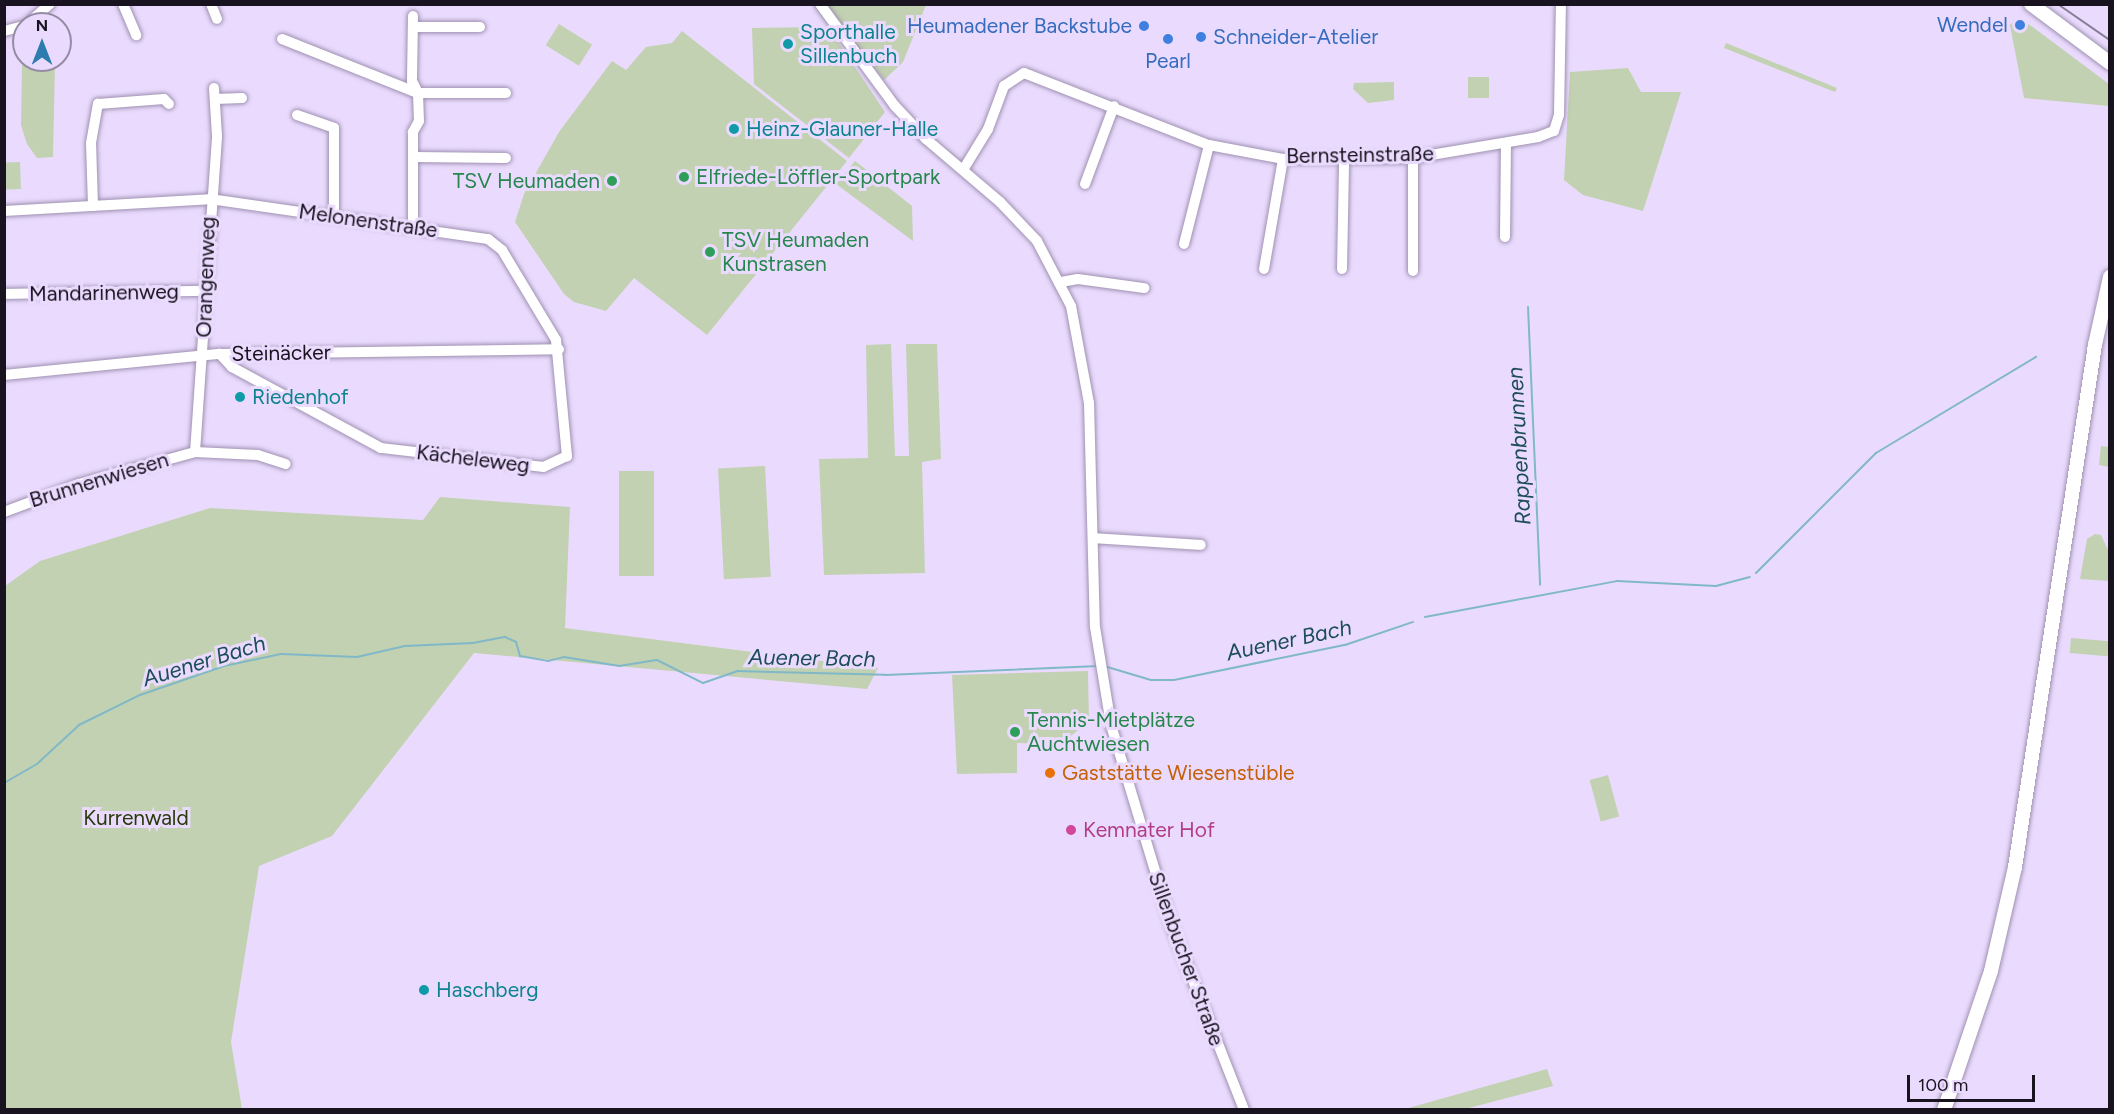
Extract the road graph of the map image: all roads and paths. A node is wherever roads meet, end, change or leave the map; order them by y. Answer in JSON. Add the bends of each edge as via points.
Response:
{"nodes":[{"id":1,"x":123,"y":4,"type":"edge"},
{"id":2,"x":211,"y":4,"type":"edge"},
{"id":3,"x":820,"y":4,"type":"edge"},
{"id":4,"x":1561,"y":4,"type":"edge"},
{"id":5,"x":2031,"y":4,"type":"edge"},
{"id":6,"x":218,"y":19,"type":"dead end"},
{"id":7,"x":480,"y":27,"type":"dead end"},
{"id":8,"x":136,"y":35,"type":"dead end"},
{"id":9,"x":282,"y":39,"type":"dead end"},
{"id":10,"x":2109,"y":63,"type":"edge"},
{"id":11,"x":418,"y":93,"type":"junction"},
{"id":12,"x":506,"y":93,"type":"dead end"},
{"id":13,"x":242,"y":98,"type":"dead end"},
{"id":14,"x":169,"y":104,"type":"dead end"},
{"id":15,"x":1113,"y":106,"type":"junction"},
{"id":16,"x":297,"y":115,"type":"dead end"},
{"id":17,"x":1506,"y":144,"type":"junction"},
{"id":18,"x":1209,"y":145,"type":"junction"},
{"id":19,"x":414,"y":157,"type":"junction"},
{"id":20,"x":506,"y":158,"type":"dead end"},
{"id":21,"x":1413,"y":158,"type":"junction"},
{"id":22,"x":1283,"y":159,"type":"junction"},
{"id":23,"x":1344,"y":160,"type":"junction"},
{"id":24,"x":963,"y":170,"type":"junction"},
{"id":25,"x":1085,"y":184,"type":"dead end"},
{"id":26,"x":210,"y":199,"type":"junction"},
{"id":27,"x":93,"y":206,"type":"junction"},
{"id":28,"x":4,"y":211,"type":"edge"},
{"id":29,"x":334,"y":215,"type":"junction"},
{"id":30,"x":413,"y":227,"type":"junction"},
{"id":31,"x":1505,"y":237,"type":"dead end"},
{"id":32,"x":1184,"y":244,"type":"dead end"},
{"id":33,"x":1264,"y":269,"type":"dead end"},
{"id":34,"x":1342,"y":269,"type":"dead end"},
{"id":35,"x":1413,"y":270,"type":"dead end"},
{"id":36,"x":2109,"y":277,"type":"edge"},
{"id":37,"x":1061,"y":282,"type":"junction"},
{"id":38,"x":1144,"y":288,"type":"dead end"},
{"id":39,"x":204,"y":291,"type":"junction"},
{"id":40,"x":4,"y":294,"type":"edge"},
{"id":41,"x":559,"y":349,"type":"junction"},
{"id":42,"x":220,"y":354,"type":"junction"},
{"id":43,"x":203,"y":355,"type":"junction"},
{"id":44,"x":4,"y":375,"type":"edge"},
{"id":45,"x":195,"y":452,"type":"junction"},
{"id":46,"x":565,"y":460,"type":"joint"},
{"id":47,"x":286,"y":464,"type":"dead end"},
{"id":48,"x":4,"y":512,"type":"edge"},
{"id":49,"x":1093,"y":538,"type":"junction"},
{"id":50,"x":1200,"y":545,"type":"dead end"},
{"id":51,"x":1244,"y":1110,"type":"edge"},
{"id":52,"x":1944,"y":1110,"type":"edge"}],
"edges":[{"from":1,"to":8,"type":"street"},
{"from":2,"to":6,"type":"street"},
{"from":3,"to":24,"type":"street","name":"Sillenbucher Straße","via":[[895,106]]},
{"from":4,"to":17,"type":"street","name":"Bernsteinstraße","via":[[1563,43],[1559,115],[1554,131]]},
{"from":5,"to":10,"type":"main road"},
{"from":7,"to":11,"type":"street","via":[[413,22],[412,81]]},
{"from":9,"to":11,"type":"street"},
{"from":11,"to":12,"type":"street"},
{"from":11,"to":19,"type":"street"},
{"from":13,"to":26,"type":"street","name":"Orangenweg","via":[[214,93],[217,136]]},
{"from":14,"to":27,"type":"street","via":[[164,99],[98,104],[91,143]]},
{"from":15,"to":18,"type":"street","name":"Bernsteinstraße"},
{"from":15,"to":24,"type":"street","name":"Bernsteinstraße","via":[[1024,73],[1004,86],[988,129]]},
{"from":15,"to":25,"type":"street"},
{"from":16,"to":29,"type":"street","via":[[334,128]]},
{"from":17,"to":21,"type":"street","name":"Bernsteinstraße"},
{"from":17,"to":31,"type":"street"},
{"from":18,"to":22,"type":"street","name":"Bernsteinstraße"},
{"from":18,"to":32,"type":"street"},
{"from":19,"to":20,"type":"street"},
{"from":19,"to":30,"type":"street"},
{"from":21,"to":23,"type":"street","name":"Bernsteinstraße"},
{"from":21,"to":35,"type":"street"},
{"from":22,"to":23,"type":"street","name":"Bernsteinstraße"},
{"from":22,"to":33,"type":"street"},
{"from":23,"to":34,"type":"street"},
{"from":24,"to":37,"type":"street","name":"Sillenbucher Straße","via":[[1019,220]]},
{"from":26,"to":27,"type":"street","name":"Melonenstraße"},
{"from":26,"to":29,"type":"street","name":"Melonenstraße"},
{"from":26,"to":39,"type":"street","name":"Orangenweg"},
{"from":27,"to":28,"type":"street","name":"Melonenstraße"},
{"from":29,"to":30,"type":"street","name":"Melonenstraße"},
{"from":30,"to":41,"type":"street","name":"Melonenstraße","via":[[480,237],[497,244]]},
{"from":36,"to":52,"type":"main road","via":[[2094,352],[2015,867],[1988,981]]},
{"from":37,"to":38,"type":"street","via":[[1078,279]]},
{"from":37,"to":49,"type":"street","name":"Sillenbucher Straße","via":[[1079,336],[1091,452]]},
{"from":39,"to":40,"type":"street","name":"Mandarinenweg"},
{"from":39,"to":43,"type":"street","name":"Orangenweg"},
{"from":41,"to":42,"type":"street","name":"Steinäcker"},
{"from":41,"to":46,"type":"street","name":"Melonenstraße"},
{"from":42,"to":43,"type":"street","name":"Steinäcker"},
{"from":42,"to":46,"type":"street","name":"Kächeleweg","via":[[232,367],[381,448],[543,467]]},
{"from":43,"to":44,"type":"street","name":"Steinäcker"},
{"from":43,"to":45,"type":"street","name":"Brunnenwiesen"},
{"from":45,"to":47,"type":"street","name":"Brunnenwiesen","via":[[258,455]]},
{"from":45,"to":48,"type":"street","name":"Brunnenwiesen","via":[[79,484]]},
{"from":49,"to":50,"type":"street"},
{"from":49,"to":51,"type":"street","name":"Sillenbucher Straße","via":[[1100,665],[1118,754],[1162,898]]}]}
